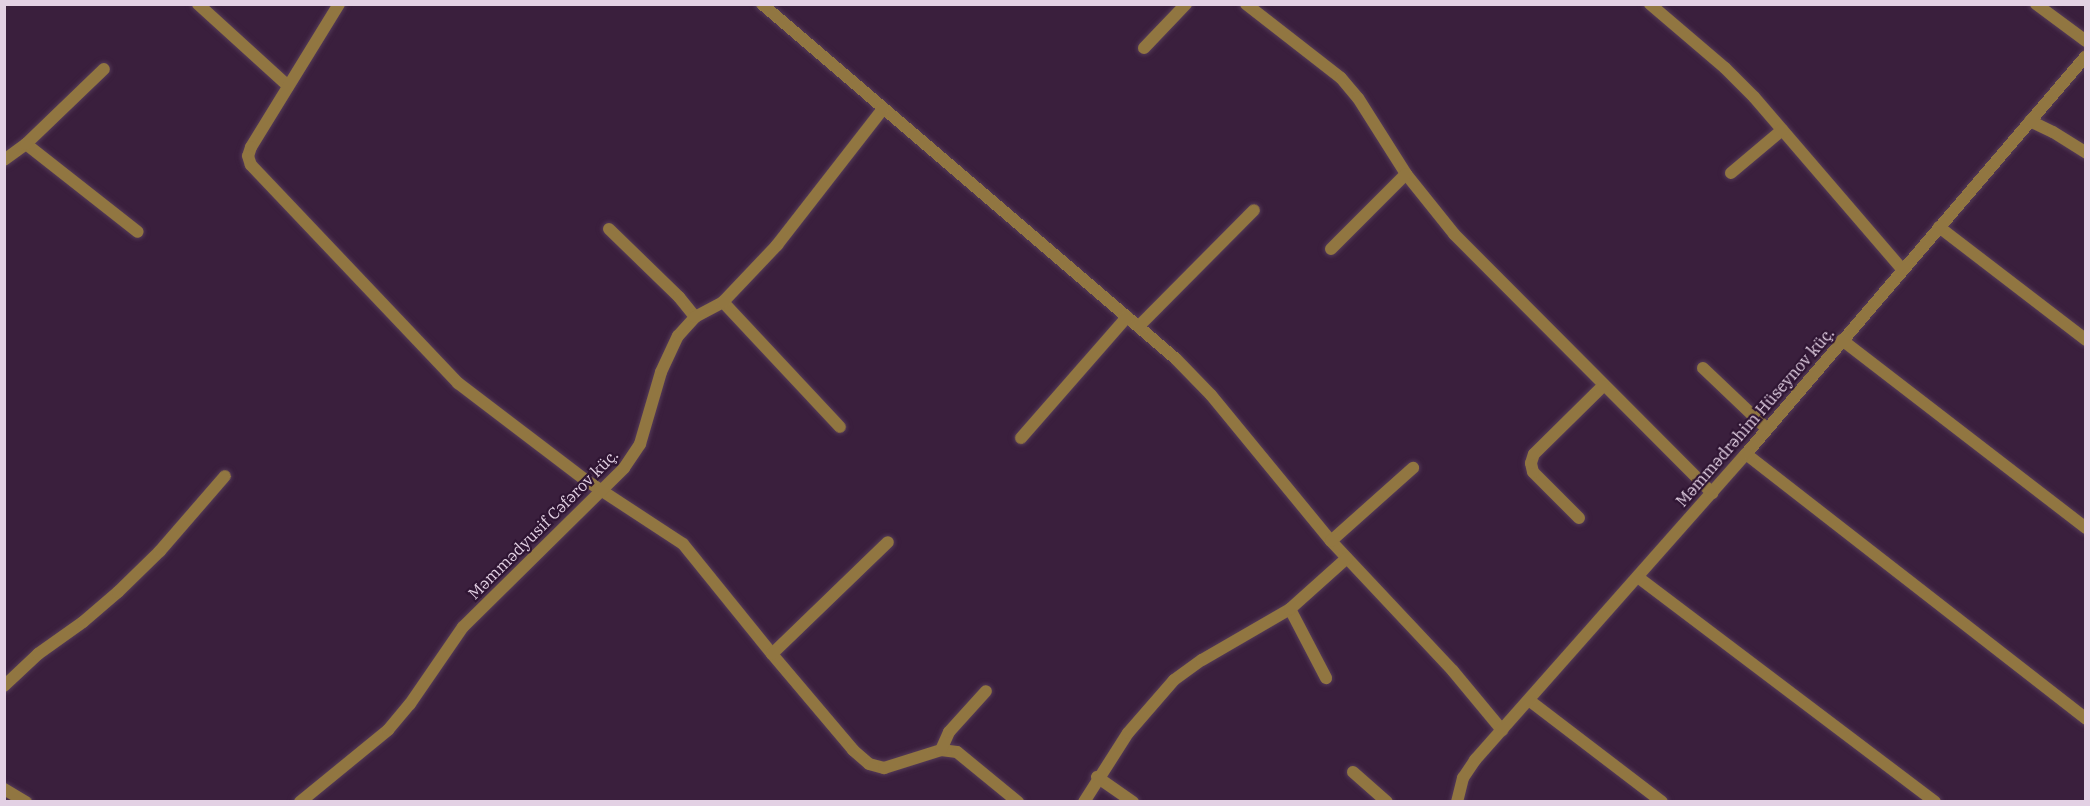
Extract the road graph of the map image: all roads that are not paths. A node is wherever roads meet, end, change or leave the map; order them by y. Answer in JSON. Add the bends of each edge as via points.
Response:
{"nodes":[{"id":1,"x":198,"y":4,"type":"edge"},
{"id":2,"x":339,"y":4,"type":"edge"},
{"id":3,"x":762,"y":4,"type":"edge"},
{"id":4,"x":1186,"y":4,"type":"edge"},
{"id":5,"x":1246,"y":4,"type":"edge"},
{"id":6,"x":1650,"y":4,"type":"edge"},
{"id":7,"x":2036,"y":4,"type":"edge"},
{"id":8,"x":2085,"y":40,"type":"edge"},
{"id":9,"x":1144,"y":48,"type":"dead end"},
{"id":10,"x":2085,"y":56,"type":"edge"},
{"id":11,"x":104,"y":69,"type":"dead end"},
{"id":12,"x":288,"y":86,"type":"junction"},
{"id":13,"x":883,"y":109,"type":"junction"},
{"id":14,"x":2030,"y":122,"type":"junction"},
{"id":15,"x":1782,"y":130,"type":"junction"},
{"id":16,"x":26,"y":144,"type":"junction"},
{"id":17,"x":2085,"y":153,"type":"edge"},
{"id":18,"x":4,"y":160,"type":"edge"},
{"id":19,"x":1731,"y":173,"type":"dead end"},
{"id":20,"x":1406,"y":174,"type":"junction"},
{"id":21,"x":1254,"y":210,"type":"dead end"},
{"id":22,"x":1939,"y":227,"type":"junction"},
{"id":23,"x":609,"y":229,"type":"dead end"},
{"id":24,"x":138,"y":232,"type":"dead end"},
{"id":25,"x":1331,"y":249,"type":"dead end"},
{"id":26,"x":1903,"y":270,"type":"junction"},
{"id":27,"x":723,"y":303,"type":"junction"},
{"id":28,"x":695,"y":317,"type":"junction"},
{"id":29,"x":1127,"y":317,"type":"junction"},
{"id":30,"x":1138,"y":326,"type":"junction"},
{"id":31,"x":1842,"y":340,"type":"junction"},
{"id":32,"x":2085,"y":340,"type":"edge"},
{"id":33,"x":1702,"y":368,"type":"dead end"},
{"id":34,"x":1603,"y":386,"type":"junction"},
{"id":35,"x":840,"y":427,"type":"dead end"},
{"id":36,"x":1767,"y":429,"type":"junction"},
{"id":37,"x":1021,"y":438,"type":"dead end"},
{"id":38,"x":1746,"y":454,"type":"junction"},
{"id":39,"x":1413,"y":468,"type":"dead end"},
{"id":40,"x":225,"y":476,"type":"dead end"},
{"id":41,"x":602,"y":491,"type":"junction"},
{"id":42,"x":1712,"y":493,"type":"junction"},
{"id":43,"x":1579,"y":518,"type":"dead end"},
{"id":44,"x":2085,"y":528,"type":"edge"},
{"id":45,"x":888,"y":542,"type":"dead end"},
{"id":46,"x":1331,"y":542,"type":"junction"},
{"id":47,"x":1347,"y":558,"type":"junction"},
{"id":48,"x":1638,"y":578,"type":"junction"},
{"id":49,"x":1290,"y":609,"type":"junction"},
{"id":50,"x":772,"y":654,"type":"junction"},
{"id":51,"x":1326,"y":678,"type":"dead end"},
{"id":52,"x":4,"y":686,"type":"edge"},
{"id":53,"x":986,"y":691,"type":"dead end"},
{"id":54,"x":1530,"y":701,"type":"junction"},
{"id":55,"x":2085,"y":719,"type":"edge"},
{"id":56,"x":1502,"y":730,"type":"junction"},
{"id":57,"x":941,"y":750,"type":"junction"},
{"id":58,"x":1353,"y":772,"type":"dead end"},
{"id":59,"x":1097,"y":777,"type":"junction"},
{"id":60,"x":5,"y":791,"type":"edge"},
{"id":61,"x":26,"y":801,"type":"edge"},
{"id":62,"x":300,"y":801,"type":"edge"},
{"id":63,"x":1018,"y":801,"type":"edge"},
{"id":64,"x":1084,"y":801,"type":"edge"},
{"id":65,"x":1133,"y":801,"type":"edge"},
{"id":66,"x":1387,"y":801,"type":"edge"},
{"id":67,"x":1457,"y":801,"type":"edge"},
{"id":68,"x":1662,"y":801,"type":"edge"},
{"id":69,"x":1935,"y":801,"type":"edge"}],
"edges":[{"from":1,"to":12,"type":"street"},
{"from":2,"to":12,"type":"street"},
{"from":3,"to":13,"type":"street"},
{"from":4,"to":9,"type":"street"},
{"from":5,"to":20,"type":"street","via":[[1341,78]]},
{"from":6,"to":15,"type":"street","via":[[1725,68]]},
{"from":7,"to":8,"type":"street"},
{"from":10,"to":14,"type":"street","name":"Məmmədrəhim Hüseynov küç."},
{"from":11,"to":16,"type":"street"},
{"from":12,"to":41,"type":"street","via":[[251,147],[251,165],[458,383]]},
{"from":13,"to":27,"type":"street","name":"Məmmədyusif Cəfərov küç.","via":[[777,245]]},
{"from":13,"to":29,"type":"street"},
{"from":14,"to":17,"type":"street"},
{"from":14,"to":22,"type":"street","name":"Məmmədrəhim Hüseynov küç."},
{"from":15,"to":19,"type":"street"},
{"from":15,"to":26,"type":"street"},
{"from":16,"to":18,"type":"street"},
{"from":16,"to":24,"type":"street"},
{"from":20,"to":25,"type":"street"},
{"from":20,"to":34,"type":"street","via":[[1454,234]]},
{"from":21,"to":30,"type":"street"},
{"from":22,"to":26,"type":"street","name":"Məmmədrəhim Hüseynov küç."},
{"from":22,"to":32,"type":"street"},
{"from":23,"to":28,"type":"street"},
{"from":26,"to":31,"type":"street","name":"Məmmədrəhim Hüseynov küç."},
{"from":27,"to":28,"type":"street","name":"Məmmədyusif Cəfərov küç."},
{"from":27,"to":35,"type":"street"},
{"from":28,"to":41,"type":"street","name":"Məmmədyusif Cəfərov küç.","via":[[668,355],[640,444]]},
{"from":29,"to":30,"type":"street"},
{"from":29,"to":37,"type":"street"},
{"from":30,"to":46,"type":"street","via":[[1211,395]]},
{"from":31,"to":36,"type":"street","name":"Məmmədrəhim Hüseynov küç."},
{"from":31,"to":44,"type":"street"},
{"from":33,"to":36,"type":"street"},
{"from":34,"to":42,"type":"street"},
{"from":34,"to":43,"type":"street","via":[[1534,454],[1531,463],[1533,472]]},
{"from":36,"to":38,"type":"street","name":"Məmmədrəhim Hüseynov küç."},
{"from":38,"to":42,"type":"street","name":"Məmmədrəhim Hüseynov küç."},
{"from":38,"to":55,"type":"street"},
{"from":39,"to":46,"type":"street"},
{"from":40,"to":52,"type":"street","via":[[160,551],[118,592],[38,654]]},
{"from":41,"to":50,"type":"street","via":[[683,543]]},
{"from":41,"to":62,"type":"street","name":"Məmmədyusif Cəfərov küç.","via":[[463,627],[388,730]]},
{"from":42,"to":48,"type":"street","name":"Məmmədrəhim Hüseynov küç."},
{"from":45,"to":50,"type":"street"},
{"from":46,"to":47,"type":"street"},
{"from":47,"to":49,"type":"street"},
{"from":47,"to":56,"type":"street","via":[[1454,671]]},
{"from":48,"to":54,"type":"street","name":"Məmmədrəhim Hüseynov küç."},
{"from":48,"to":69,"type":"street"},
{"from":49,"to":51,"type":"street"},
{"from":49,"to":59,"type":"street","via":[[1174,680],[1140,718]]},
{"from":50,"to":57,"type":"street","via":[[869,764],[884,768]]},
{"from":53,"to":57,"type":"street","via":[[949,732]]},
{"from":54,"to":56,"type":"street","name":"Məmmədrəhim Hüseynov küç."},
{"from":54,"to":68,"type":"street"},
{"from":56,"to":67,"type":"street","name":"Məmmədrəhim Hüseynov küç.","via":[[1463,778]]},
{"from":57,"to":63,"type":"street","via":[[970,759]]},
{"from":58,"to":66,"type":"street"},
{"from":59,"to":64,"type":"street"},
{"from":59,"to":65,"type":"street"},
{"from":60,"to":61,"type":"street"}]}
